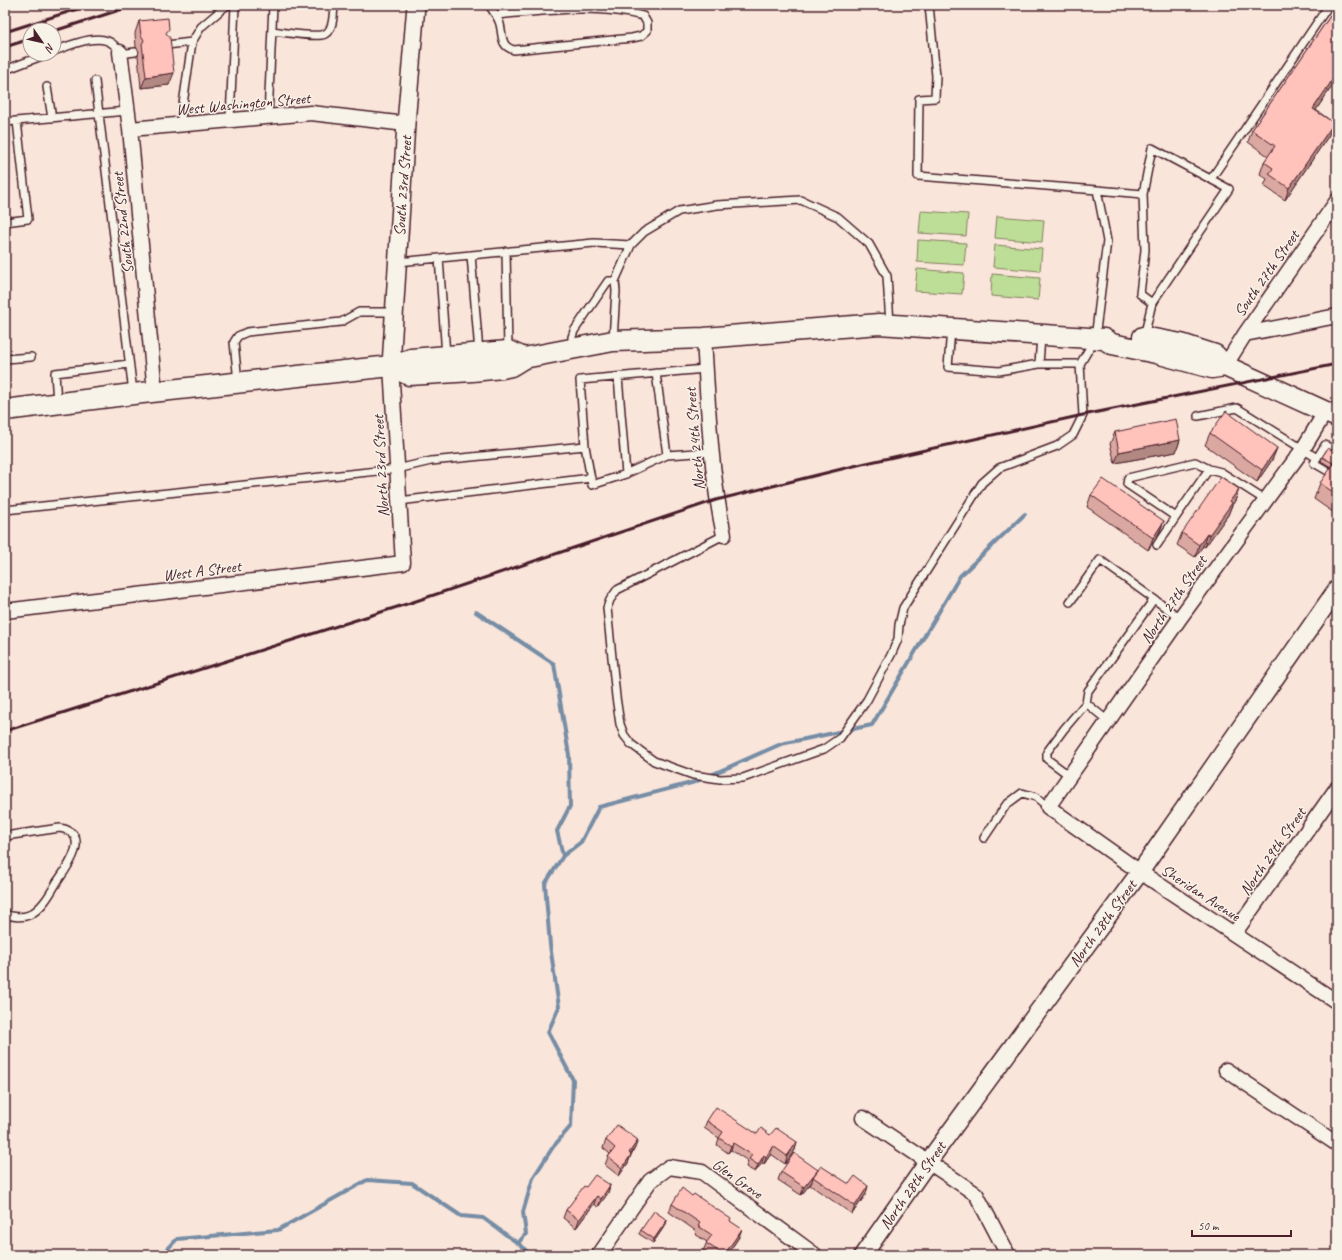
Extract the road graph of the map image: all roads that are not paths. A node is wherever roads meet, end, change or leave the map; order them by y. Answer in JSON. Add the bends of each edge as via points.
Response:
{"nodes":[{"id":1,"x":228,"y":5,"type":"edge"},
{"id":2,"x":235,"y":5,"type":"edge"},
{"id":3,"x":273,"y":5,"type":"edge"},
{"id":4,"x":334,"y":5,"type":"edge"},
{"id":5,"x":416,"y":5,"type":"edge"},
{"id":6,"x":489,"y":5,"type":"edge"},
{"id":7,"x":929,"y":5,"type":"edge"},
{"id":8,"x":1329,"y":5,"type":"edge"},
{"id":9,"x":580,"y":7,"type":"edge"},
{"id":10,"x":496,"y":15,"type":"junction"},
{"id":11,"x":272,"y":31,"type":"junction"},
{"id":12,"x":192,"y":42,"type":"junction"},
{"id":13,"x":167,"y":45,"type":"edge"},
{"id":14,"x":62,"y":49,"type":"edge"},
{"id":15,"x":135,"y":52,"type":"dead end"},
{"id":16,"x":120,"y":53,"type":"junction"},
{"id":17,"x":26,"y":62,"type":"edge"},
{"id":18,"x":5,"y":70,"type":"edge"},
{"id":19,"x":95,"y":81,"type":"dead end"},
{"id":20,"x":47,"y":87,"type":"dead end"},
{"id":21,"x":127,"y":111,"type":"junction"},
{"id":22,"x":98,"y":113,"type":"junction"},
{"id":23,"x":268,"y":117,"type":"junction"},
{"id":24,"x":52,"y":118,"type":"junction"},
{"id":25,"x":230,"y":120,"type":"junction"},
{"id":26,"x":18,"y":121,"type":"junction"},
{"id":27,"x":5,"y":122,"type":"edge"},
{"id":28,"x":406,"y":124,"type":"junction"},
{"id":29,"x":180,"y":125,"type":"junction"},
{"id":30,"x":130,"y":129,"type":"junction"},
{"id":31,"x":1211,"y":179,"type":"junction"},
{"id":32,"x":1097,"y":190,"type":"junction"},
{"id":33,"x":1143,"y":194,"type":"junction"},
{"id":34,"x":1337,"y":201,"type":"edge"},
{"id":35,"x":5,"y":222,"type":"edge"},
{"id":36,"x":631,"y":245,"type":"junction"},
{"id":37,"x":506,"y":251,"type":"junction"},
{"id":38,"x":471,"y":255,"type":"junction"},
{"id":39,"x":439,"y":258,"type":"junction"},
{"id":40,"x":397,"y":262,"type":"junction"},
{"id":41,"x":615,"y":281,"type":"junction"},
{"id":42,"x":1152,"y":303,"type":"junction"},
{"id":43,"x":394,"y":312,"type":"junction"},
{"id":44,"x":1337,"y":316,"type":"edge"},
{"id":45,"x":890,"y":324,"type":"junction"},
{"id":46,"x":951,"y":329,"type":"junction"},
{"id":47,"x":1245,"y":334,"type":"junction"},
{"id":48,"x":1042,"y":335,"type":"junction"},
{"id":49,"x":1144,"y":337,"type":"junction"},
{"id":50,"x":704,"y":338,"type":"junction"},
{"id":51,"x":1100,"y":339,"type":"junction"},
{"id":52,"x":613,"y":341,"type":"junction"},
{"id":53,"x":572,"y":349,"type":"junction"},
{"id":54,"x":479,"y":353,"type":"junction"},
{"id":55,"x":516,"y":354,"type":"junction"},
{"id":56,"x":31,"y":357,"type":"dead end"},
{"id":57,"x":446,"y":357,"type":"junction"},
{"id":58,"x":5,"y":359,"type":"edge"},
{"id":59,"x":129,"y":364,"type":"junction"},
{"id":60,"x":1039,"y":364,"type":"junction"},
{"id":61,"x":1080,"y":364,"type":"junction"},
{"id":62,"x":391,"y":366,"type":"junction"},
{"id":63,"x":1225,"y":366,"type":"junction"},
{"id":64,"x":706,"y":369,"type":"junction"},
{"id":65,"x":656,"y":373,"type":"junction"},
{"id":66,"x":618,"y":377,"type":"junction"},
{"id":67,"x":238,"y":383,"type":"junction"},
{"id":68,"x":155,"y":392,"type":"junction"},
{"id":69,"x":134,"y":394,"type":"junction"},
{"id":70,"x":57,"y":403,"type":"junction"},
{"id":71,"x":5,"y":410,"type":"edge"},
{"id":72,"x":1332,"y":414,"type":"edge"},
{"id":73,"x":1198,"y":416,"type":"dead end"},
{"id":74,"x":585,"y":446,"type":"junction"},
{"id":75,"x":1303,"y":449,"type":"junction"},
{"id":76,"x":1336,"y":450,"type":"edge"},
{"id":77,"x":711,"y":452,"type":"junction"},
{"id":78,"x":667,"y":455,"type":"junction"},
{"id":79,"x":1317,"y":458,"type":"junction"},
{"id":80,"x":1337,"y":468,"type":"edge"},
{"id":81,"x":397,"y":469,"type":"junction"},
{"id":82,"x":1209,"y":470,"type":"junction"},
{"id":83,"x":626,"y":474,"type":"junction"},
{"id":84,"x":591,"y":478,"type":"junction"},
{"id":85,"x":1265,"y":500,"type":"junction"},
{"id":86,"x":399,"y":501,"type":"junction"},
{"id":87,"x":5,"y":510,"type":"edge"},
{"id":88,"x":1176,"y":517,"type":"junction"},
{"id":89,"x":724,"y":536,"type":"joint"},
{"id":90,"x":1158,"y":545,"type":"dead end"},
{"id":91,"x":403,"y":563,"type":"joint"},
{"id":92,"x":1337,"y":589,"type":"edge"},
{"id":93,"x":1154,"y":599,"type":"junction"},
{"id":94,"x":1070,"y":602,"type":"dead end"},
{"id":95,"x":5,"y":611,"type":"edge"},
{"id":96,"x":1180,"y":618,"type":"junction"},
{"id":97,"x":1086,"y":703,"type":"junction"},
{"id":98,"x":1108,"y":721,"type":"junction"},
{"id":99,"x":1070,"y":776,"type":"junction"},
{"id":100,"x":1337,"y":788,"type":"edge"},
{"id":101,"x":1048,"y":807,"type":"junction"},
{"id":102,"x":5,"y":836,"type":"edge"},
{"id":103,"x":984,"y":838,"type":"dead end"},
{"id":104,"x":1140,"y":872,"type":"junction"},
{"id":105,"x":5,"y":914,"type":"edge"},
{"id":106,"x":1234,"y":934,"type":"junction"},
{"id":107,"x":1335,"y":997,"type":"edge"},
{"id":108,"x":1226,"y":1070,"type":"dead end"},
{"id":109,"x":863,"y":1118,"type":"dead end"},
{"id":110,"x":1337,"y":1144,"type":"edge"},
{"id":111,"x":928,"y":1162,"type":"junction"},
{"id":112,"x":599,"y":1255,"type":"edge"},
{"id":113,"x":815,"y":1255,"type":"edge"},
{"id":114,"x":863,"y":1255,"type":"edge"},
{"id":115,"x":1008,"y":1255,"type":"edge"}],
"edges":[{"from":1,"to":12,"type":"lane","via":[[201,27]]},
{"from":2,"to":25,"type":"lane"},
{"from":3,"to":11,"type":"lane"},
{"from":4,"to":11,"type":"lane","via":[[330,28],[324,34]]},
{"from":5,"to":28,"type":"street","name":"South 23rd Street"},
{"from":6,"to":10,"type":"lane"},
{"from":7,"to":32,"type":"lane","via":[[936,85],[935,98],[919,99],[918,176]]},
{"from":8,"to":31,"type":"lane"},
{"from":9,"to":10,"type":"lane"},
{"from":9,"to":10,"type":"lane","via":[[631,12],[643,16],[647,23],[647,31],[642,36],[632,38],[514,50],[508,48],[503,41]]},
{"from":11,"to":23,"type":"lane"},
{"from":12,"to":13,"type":"lane"},
{"from":12,"to":29,"type":"lane"},
{"from":14,"to":16,"type":"lane","via":[[85,40],[103,40],[113,44]]},
{"from":15,"to":16,"type":"lane"},
{"from":16,"to":21,"type":"street","name":"South 22nd Street"},
{"from":17,"to":18,"type":"lane"},
{"from":19,"to":22,"type":"lane"},
{"from":20,"to":24,"type":"lane"},
{"from":21,"to":22,"type":"lane"},
{"from":21,"to":30,"type":"street","name":"South 22nd Street"},
{"from":22,"to":24,"type":"lane"},
{"from":22,"to":59,"type":"lane"},
{"from":23,"to":25,"type":"street","name":"West Washington Street"},
{"from":23,"to":28,"type":"street","name":"West Washington Street","via":[[311,113]]},
{"from":24,"to":26,"type":"lane"},
{"from":25,"to":29,"type":"street","name":"West Washington Street"},
{"from":26,"to":27,"type":"lane"},
{"from":26,"to":35,"type":"lane","via":[[28,219]]},
{"from":28,"to":40,"type":"street","name":"South 23rd Street"},
{"from":29,"to":30,"type":"street","name":"West Washington Street"},
{"from":30,"to":68,"type":"street","name":"South 22nd Street"},
{"from":31,"to":33,"type":"lane","via":[[1152,148]]},
{"from":31,"to":42,"type":"lane","via":[[1229,189]]},
{"from":32,"to":33,"type":"lane"},
{"from":32,"to":51,"type":"lane","via":[[1107,241]]},
{"from":33,"to":42,"type":"lane","via":[[1145,250],[1140,294]]},
{"from":34,"to":47,"type":"street","name":"South 27th Street"},
{"from":36,"to":37,"type":"lane","via":[[594,243]]},
{"from":36,"to":41,"type":"lane"},
{"from":36,"to":45,"type":"lane","via":[[644,232],[679,212],[717,205],[801,200],[838,217],[869,244],[887,276]]},
{"from":37,"to":38,"type":"lane"},
{"from":37,"to":55,"type":"lane"},
{"from":38,"to":39,"type":"lane"},
{"from":38,"to":54,"type":"lane"},
{"from":39,"to":40,"type":"lane"},
{"from":39,"to":57,"type":"lane"},
{"from":40,"to":43,"type":"street","name":"South 23rd Street"},
{"from":41,"to":52,"type":"lane"},
{"from":41,"to":53,"type":"lane","via":[[608,281],[574,331]]},
{"from":42,"to":49,"type":"lane"},
{"from":43,"to":62,"type":"street","name":"South 23rd Street"},
{"from":43,"to":67,"type":"lane","via":[[359,312],[341,322],[247,332],[238,336],[234,342]]},
{"from":44,"to":47,"type":"street"},
{"from":45,"to":46,"type":"main road"},
{"from":45,"to":50,"type":"main road"},
{"from":46,"to":48,"type":"main road"},
{"from":46,"to":60,"type":"lane","via":[[948,367],[999,372]]},
{"from":47,"to":63,"type":"street","name":"South 27th Street"},
{"from":48,"to":51,"type":"main road"},
{"from":48,"to":60,"type":"lane"},
{"from":49,"to":51,"type":"main road","via":[[1111,333]]},
{"from":49,"to":63,"type":"main road","via":[[1181,344],[1215,355]]},
{"from":50,"to":52,"type":"main road"},
{"from":50,"to":64,"type":"street","name":"North 24th Street"},
{"from":51,"to":61,"type":"lane"},
{"from":51,"to":63,"type":"main road","via":[[1212,368]]},
{"from":52,"to":53,"type":"main road"},
{"from":53,"to":55,"type":"main road"},
{"from":54,"to":55,"type":"main road"},
{"from":54,"to":57,"type":"main road"},
{"from":55,"to":62,"type":"main road","via":[[511,366],[440,374],[409,376]]},
{"from":56,"to":58,"type":"lane"},
{"from":57,"to":62,"type":"main road","via":[[411,359]]},
{"from":59,"to":69,"type":"lane"},
{"from":59,"to":70,"type":"lane","via":[[55,373]]},
{"from":60,"to":61,"type":"lane"},
{"from":61,"to":89,"type":"lane","via":[[1082,415],[1073,434],[1057,446],[1000,468],[982,483],[903,608],[898,639],[883,672],[840,738],[824,749],[743,778],[720,779],[693,775],[654,761],[631,744],[624,735],[616,697],[607,608],[617,590]]},
{"from":62,"to":67,"type":"main road"},
{"from":62,"to":81,"type":"street","name":"North 23rd Street"},
{"from":63,"to":72,"type":"main road"},
{"from":64,"to":65,"type":"lane"},
{"from":64,"to":77,"type":"street","name":"North 24th Street"},
{"from":65,"to":66,"type":"lane"},
{"from":65,"to":78,"type":"lane"},
{"from":66,"to":74,"type":"lane","via":[[580,380]]},
{"from":66,"to":83,"type":"lane"},
{"from":67,"to":68,"type":"main road"},
{"from":68,"to":69,"type":"main road"},
{"from":69,"to":70,"type":"main road"},
{"from":70,"to":71,"type":"main road"},
{"from":72,"to":75,"type":"street","name":"North 27th Street"},
{"from":73,"to":75,"type":"lane","via":[[1237,408]]},
{"from":74,"to":81,"type":"lane","via":[[431,461]]},
{"from":74,"to":84,"type":"lane"},
{"from":75,"to":79,"type":"lane"},
{"from":75,"to":85,"type":"street","name":"North 27th Street"},
{"from":76,"to":79,"type":"lane","via":[[1325,445]]},
{"from":77,"to":78,"type":"lane"},
{"from":77,"to":89,"type":"street","name":"North 24th Street","via":[[716,500]]},
{"from":78,"to":83,"type":"lane"},
{"from":79,"to":80,"type":"lane","via":[[1314,462],[1333,474]]},
{"from":81,"to":86,"type":"street","name":"North 23rd Street"},
{"from":81,"to":87,"type":"lane"},
{"from":82,"to":85,"type":"lane","via":[[1221,472]]},
{"from":82,"to":88,"type":"lane"},
{"from":82,"to":88,"type":"lane","via":[[1195,462],[1128,478],[1127,484]]},
{"from":83,"to":84,"type":"lane","via":[[592,485]]},
{"from":84,"to":86,"type":"lane"},
{"from":85,"to":96,"type":"street","name":"North 27th Street"},
{"from":86,"to":91,"type":"street","name":"North 23rd Street"},
{"from":88,"to":90,"type":"lane"},
{"from":91,"to":95,"type":"street","name":"West A Street"},
{"from":92,"to":104,"type":"street","name":"North 28th Street"},
{"from":93,"to":94,"type":"lane","via":[[1100,560]]},
{"from":93,"to":96,"type":"lane"},
{"from":93,"to":97,"type":"lane","via":[[1088,691]]},
{"from":96,"to":98,"type":"street","name":"North 27th Street"},
{"from":97,"to":98,"type":"lane"},
{"from":97,"to":99,"type":"lane","via":[[1048,752],[1047,759]]},
{"from":98,"to":99,"type":"street","name":"North 27th Street"},
{"from":99,"to":101,"type":"street","name":"North 27th Street"},
{"from":100,"to":106,"type":"street","name":"North 29th Street"},
{"from":101,"to":103,"type":"lane","via":[[1036,797],[1022,793],[1006,805]]},
{"from":101,"to":104,"type":"street","name":"Sheridan Avenue"},
{"from":102,"to":105,"type":"lane","via":[[60,828],[71,833],[77,845],[71,862],[37,910],[24,916]]},
{"from":104,"to":106,"type":"street","name":"Sheridan Avenue"},
{"from":104,"to":111,"type":"street","name":"North 28th Street"},
{"from":106,"to":107,"type":"street","name":"Sheridan Avenue"},
{"from":108,"to":110,"type":"street"},
{"from":109,"to":111,"type":"street"},
{"from":111,"to":114,"type":"street","name":"North 28th Street"},
{"from":111,"to":115,"type":"street","via":[[976,1194]]},
{"from":112,"to":113,"type":"street","name":"Glen Grove","via":[[650,1181],[669,1167],[702,1172]]}]}
